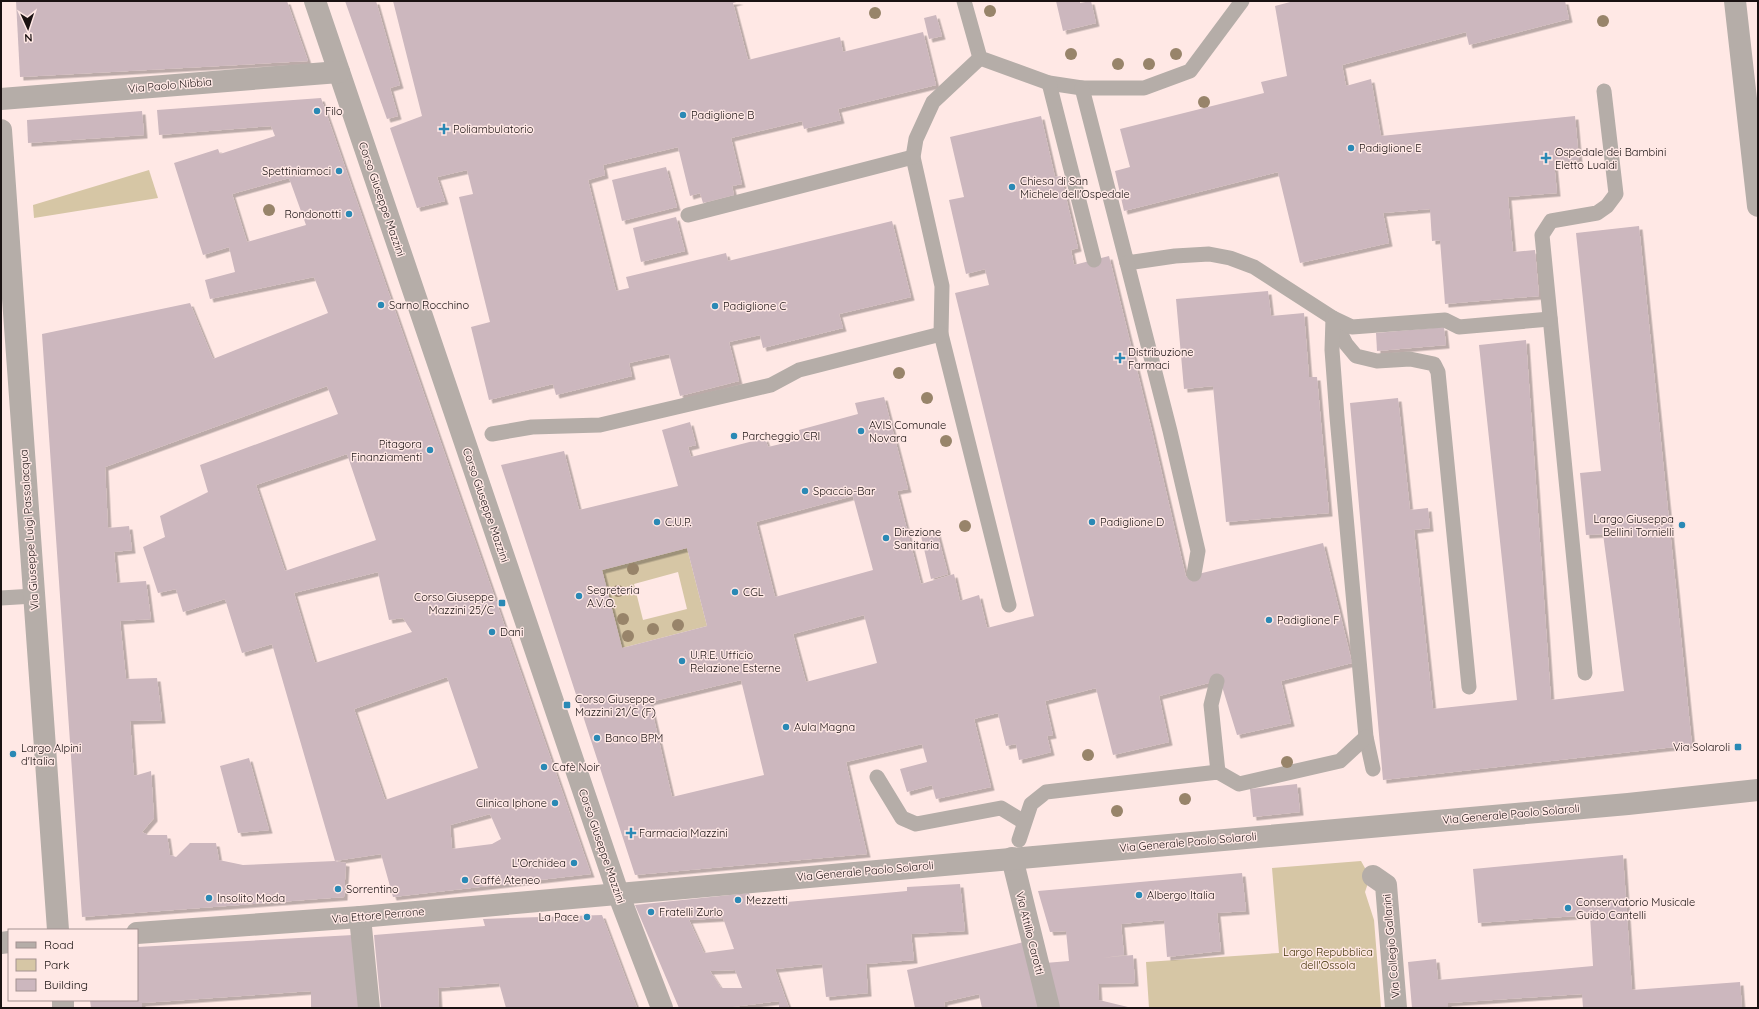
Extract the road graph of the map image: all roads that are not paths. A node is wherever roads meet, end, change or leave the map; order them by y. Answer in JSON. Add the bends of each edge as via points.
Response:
{"nodes":[{"id":1,"x":315,"y":1,"type":"edge"},
{"id":2,"x":964,"y":1,"type":"edge"},
{"id":3,"x":1242,"y":1,"type":"edge"},
{"id":4,"x":1735,"y":1,"type":"edge"},
{"id":5,"x":980,"y":58,"type":"junction"},
{"id":6,"x":339,"y":72,"type":"junction"},
{"id":7,"x":1049,"y":83,"type":"junction"},
{"id":8,"x":1082,"y":88,"type":"junction"},
{"id":9,"x":1604,"y":91,"type":"dead end"},
{"id":10,"x":1,"y":99,"type":"edge"},
{"id":11,"x":1,"y":130,"type":"edge"},
{"id":12,"x":914,"y":157,"type":"junction"},
{"id":13,"x":1758,"y":206,"type":"edge"},
{"id":14,"x":688,"y":215,"type":"dead end"},
{"id":15,"x":1094,"y":260,"type":"dead end"},
{"id":16,"x":1127,"y":263,"type":"junction"},
{"id":17,"x":1334,"y":318,"type":"junction"},
{"id":18,"x":1550,"y":319,"type":"junction"},
{"id":19,"x":941,"y":334,"type":"junction"},
{"id":20,"x":492,"y":434,"type":"dead end"},
{"id":21,"x":1194,"y":574,"type":"dead end"},
{"id":22,"x":34,"y":596,"type":"junction"},
{"id":23,"x":1,"y":598,"type":"edge"},
{"id":24,"x":1009,"y":605,"type":"dead end"},
{"id":25,"x":1585,"y":673,"type":"dead end"},
{"id":26,"x":1218,"y":681,"type":"dead end"},
{"id":27,"x":1469,"y":687,"type":"dead end"},
{"id":28,"x":1366,"y":737,"type":"junction"},
{"id":29,"x":1373,"y":769,"type":"dead end"},
{"id":30,"x":1218,"y":772,"type":"junction"},
{"id":31,"x":877,"y":777,"type":"dead end"},
{"id":32,"x":1758,"y":790,"type":"edge"},
{"id":33,"x":1024,"y":822,"type":"junction"},
{"id":34,"x":1015,"y":849,"type":"junction"},
{"id":35,"x":1385,"y":878,"type":"dead end"},
{"id":36,"x":618,"y":893,"type":"junction"},
{"id":37,"x":360,"y":917,"type":"junction"},
{"id":38,"x":58,"y":929,"type":"edge"},
{"id":39,"x":138,"y":933,"type":"edge"},
{"id":40,"x":369,"y":1008,"type":"edge"},
{"id":41,"x":662,"y":1008,"type":"edge"},
{"id":42,"x":1049,"y":1008,"type":"edge"},
{"id":43,"x":1396,"y":1008,"type":"edge"}],
"edges":[{"from":1,"to":6,"type":"street","name":"Corso Giuseppe Mazzini"},
{"from":2,"to":5,"type":"lane"},
{"from":3,"to":8,"type":"lane","via":[[1190,71],[1144,88]]},
{"from":4,"to":13,"type":"street"},
{"from":5,"to":7,"type":"lane"},
{"from":5,"to":12,"type":"lane","via":[[933,102],[916,138]]},
{"from":6,"to":10,"type":"street","name":"Via Paolo Nibbia"},
{"from":6,"to":36,"type":"street","name":"Corso Giuseppe Mazzini"},
{"from":7,"to":8,"type":"lane"},
{"from":7,"to":15,"type":"lane"},
{"from":8,"to":16,"type":"lane"},
{"from":9,"to":18,"type":"lane","via":[[1616,194],[1607,206],[1597,213],[1551,221],[1542,235]]},
{"from":11,"to":22,"type":"street","name":"Via Giuseppe Luigi Passalacqua"},
{"from":12,"to":14,"type":"lane"},
{"from":12,"to":19,"type":"lane","via":[[942,286]]},
{"from":16,"to":17,"type":"lane","via":[[1202,254],[1230,258],[1254,267]]},
{"from":16,"to":21,"type":"lane","via":[[1198,551]]},
{"from":17,"to":18,"type":"lane","via":[[1352,326],[1445,320],[1459,327]]},
{"from":17,"to":27,"type":"lane","via":[[1346,344],[1356,356],[1377,361],[1410,359],[1434,364],[1438,372]]},
{"from":17,"to":28,"type":"lane","via":[[1332,350],[1337,417]]},
{"from":18,"to":25,"type":"lane"},
{"from":19,"to":20,"type":"lane","via":[[799,370],[771,385],[600,425],[532,427]]},
{"from":19,"to":24,"type":"lane"},
{"from":22,"to":23,"type":"lane"},
{"from":22,"to":38,"type":"street","name":"Via Giuseppe Luigi Passalacqua"},
{"from":26,"to":30,"type":"lane","via":[[1211,705]]},
{"from":28,"to":29,"type":"lane"},
{"from":28,"to":30,"type":"lane","via":[[1340,761],[1239,784]]},
{"from":30,"to":33,"type":"lane","via":[[1046,792],[1031,804]]},
{"from":31,"to":33,"type":"lane","via":[[902,818],[916,824],[1001,808]]},
{"from":32,"to":34,"type":"street","name":"Via Generale Paolo Solaroli","via":[[1379,825]]},
{"from":33,"to":34,"type":"lane"},
{"from":34,"to":36,"type":"street","name":"Via Generale Paolo Solaroli"},
{"from":34,"to":42,"type":"street","name":"Via Attilio Carotti"},
{"from":35,"to":43,"type":"street","name":"Via Collegio Gallarini"},
{"from":36,"to":37,"type":"street","name":"Via Ettore Perrone"},
{"from":36,"to":41,"type":"street","name":"Corso Giuseppe Mazzini"},
{"from":37,"to":39,"type":"street","name":"Via Ettore Perrone"},
{"from":37,"to":40,"type":"street"}]}
